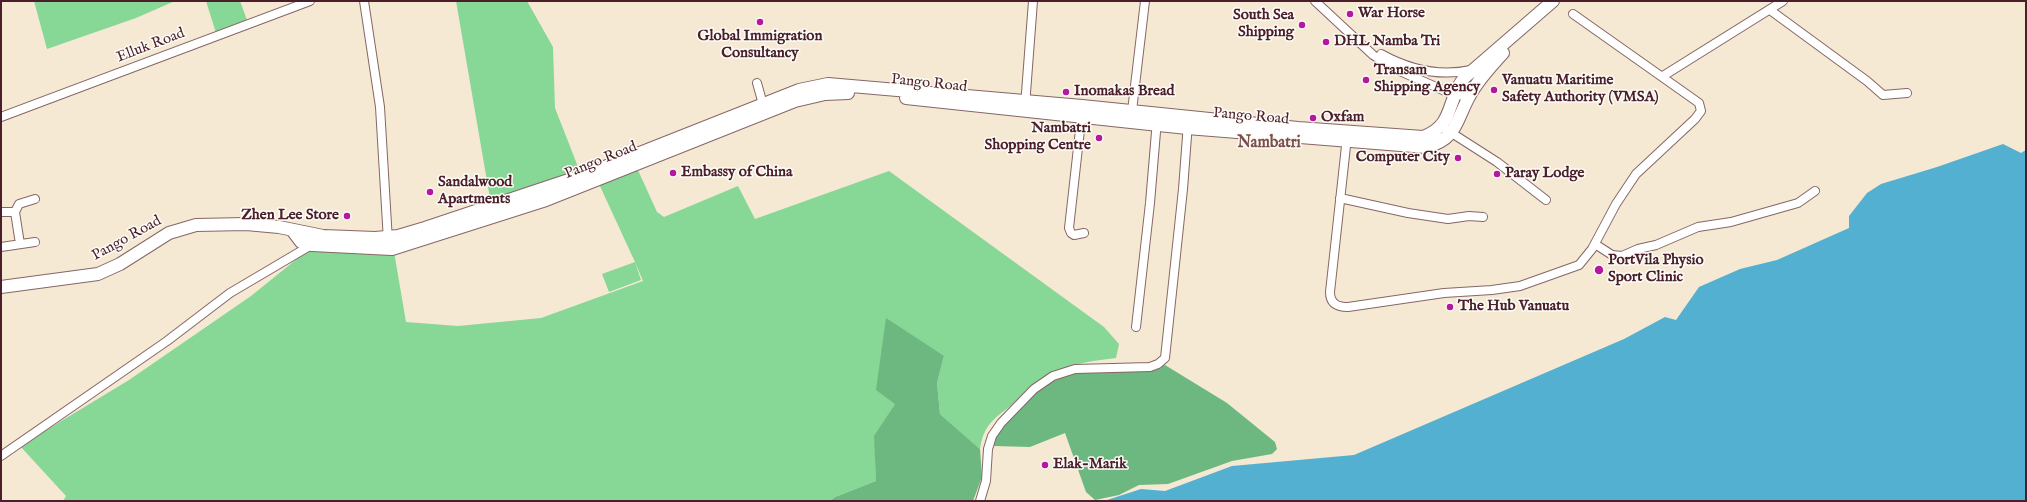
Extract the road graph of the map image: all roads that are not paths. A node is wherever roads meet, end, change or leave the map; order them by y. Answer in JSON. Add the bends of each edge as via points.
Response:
{"nodes":[{"id":1,"x":310,"y":1,"type":"edge"},
{"id":2,"x":364,"y":1,"type":"edge"},
{"id":3,"x":1033,"y":1,"type":"edge"},
{"id":4,"x":1145,"y":1,"type":"edge"},
{"id":5,"x":1315,"y":1,"type":"edge"},
{"id":6,"x":1553,"y":1,"type":"edge"},
{"id":7,"x":1783,"y":1,"type":"edge"},
{"id":8,"x":1770,"y":10,"type":"junction"},
{"id":9,"x":1574,"y":14,"type":"dead end"},
{"id":10,"x":1532,"y":21,"type":"junction"},
{"id":11,"x":1361,"y":44,"type":"junction"},
{"id":12,"x":1460,"y":76,"type":"junction"},
{"id":13,"x":1663,"y":76,"type":"junction"},
{"id":14,"x":757,"y":83,"type":"dead end"},
{"id":15,"x":1907,"y":93,"type":"dead end"},
{"id":16,"x":1471,"y":94,"type":"junction"},
{"id":17,"x":1454,"y":95,"type":"junction"},
{"id":18,"x":1025,"y":105,"type":"junction"},
{"id":19,"x":764,"y":108,"type":"junction"},
{"id":20,"x":1082,"y":111,"type":"junction"},
{"id":21,"x":1132,"y":111,"type":"junction"},
{"id":22,"x":1,"y":117,"type":"edge"},
{"id":23,"x":1157,"y":119,"type":"junction"},
{"id":24,"x":1188,"y":122,"type":"junction"},
{"id":25,"x":1446,"y":129,"type":"junction"},
{"id":26,"x":1347,"y":136,"type":"junction"},
{"id":27,"x":1815,"y":191,"type":"dead end"},
{"id":28,"x":1340,"y":198,"type":"junction"},
{"id":29,"x":35,"y":199,"type":"dead end"},
{"id":30,"x":1546,"y":200,"type":"dead end"},
{"id":31,"x":1,"y":212,"type":"edge"},
{"id":32,"x":15,"y":212,"type":"junction"},
{"id":33,"x":1483,"y":217,"type":"dead end"},
{"id":34,"x":292,"y":230,"type":"junction"},
{"id":35,"x":1084,"y":233,"type":"dead end"},
{"id":36,"x":323,"y":236,"type":"junction"},
{"id":37,"x":35,"y":242,"type":"dead end"},
{"id":38,"x":389,"y":243,"type":"junction"},
{"id":39,"x":20,"y":244,"type":"junction"},
{"id":40,"x":1595,"y":244,"type":"junction"},
{"id":41,"x":312,"y":245,"type":"junction"},
{"id":42,"x":1,"y":247,"type":"edge"},
{"id":43,"x":1,"y":287,"type":"edge"},
{"id":44,"x":1136,"y":327,"type":"dead end"},
{"id":45,"x":1,"y":456,"type":"edge"},
{"id":46,"x":980,"y":501,"type":"edge"}],
"edges":[{"from":1,"to":22,"type":"street","name":"Elluk Road"},
{"from":2,"to":38,"type":"street","via":[[380,107]]},
{"from":3,"to":18,"type":"street"},
{"from":4,"to":21,"type":"street"},
{"from":5,"to":11,"type":"street"},
{"from":6,"to":10,"type":"street","name":"Pango Road"},
{"from":7,"to":8,"type":"street"},
{"from":8,"to":13,"type":"street"},
{"from":8,"to":15,"type":"street","via":[[1868,81],[1883,95]]},
{"from":9,"to":13,"type":"street"},
{"from":10,"to":12,"type":"street","name":"Pango Road","via":[[1524,25],[1474,69]]},
{"from":10,"to":16,"type":"street","name":"Pango Road","via":[[1528,29],[1496,61]]},
{"from":11,"to":12,"type":"street","via":[[1393,61],[1433,73]]},
{"from":11,"to":17,"type":"street","via":[[1393,68]]},
{"from":12,"to":16,"type":"street"},
{"from":12,"to":17,"type":"street","name":"Pango Road"},
{"from":13,"to":40,"type":"street","via":[[1700,103],[1701,111],[1636,174],[1616,204]]},
{"from":14,"to":19,"type":"street"},
{"from":16,"to":17,"type":"street"},
{"from":16,"to":25,"type":"street","name":"Pango Road","via":[[1460,119]]},
{"from":17,"to":25,"type":"street","name":"Pango Road"},
{"from":18,"to":19,"type":"street","name":"Pango Road","via":[[828,84],[799,90]]},
{"from":18,"to":20,"type":"street","name":"Pango Road"},
{"from":19,"to":38,"type":"street","name":"Pango Road","via":[[540,191],[425,228]]},
{"from":20,"to":21,"type":"street","name":"Pango Road"},
{"from":20,"to":23,"type":"street","name":"Pango Road"},
{"from":20,"to":35,"type":"street","via":[[1069,228],[1074,235]]},
{"from":21,"to":23,"type":"street","name":"Pango Road"},
{"from":23,"to":24,"type":"street","name":"Pango Road"},
{"from":23,"to":44,"type":"street"},
{"from":24,"to":26,"type":"street","name":"Pango Road","via":[[1298,128]]},
{"from":24,"to":46,"type":"street","via":[[1165,358],[1150,367],[1075,369],[1053,376],[1034,389],[992,436],[988,449],[986,481]]},
{"from":25,"to":26,"type":"street","name":"Pango Road","via":[[1423,137]]},
{"from":25,"to":30,"type":"street","via":[[1497,162]]},
{"from":26,"to":28,"type":"street"},
{"from":27,"to":40,"type":"street","via":[[1798,203],[1731,222],[1698,226],[1656,245],[1622,256],[1612,255]]},
{"from":28,"to":33,"type":"street","via":[[1448,220],[1469,216]]},
{"from":28,"to":40,"type":"street","via":[[1330,297],[1341,307],[1520,286],[1579,265]]},
{"from":29,"to":32,"type":"street","via":[[19,204]]},
{"from":31,"to":32,"type":"street"},
{"from":32,"to":39,"type":"street"},
{"from":34,"to":36,"type":"street","name":"Pango Road"},
{"from":34,"to":41,"type":"street","name":"Pango Road","via":[[301,242]]},
{"from":34,"to":43,"type":"street","name":"Pango Road","via":[[246,224],[196,225],[169,233],[120,264],[98,274]]},
{"from":36,"to":38,"type":"street","name":"Pango Road"},
{"from":36,"to":41,"type":"street"},
{"from":37,"to":39,"type":"street"},
{"from":38,"to":41,"type":"street","name":"Pango Road"},
{"from":39,"to":42,"type":"street"},
{"from":41,"to":45,"type":"street","via":[[230,293],[167,341]]}]}
